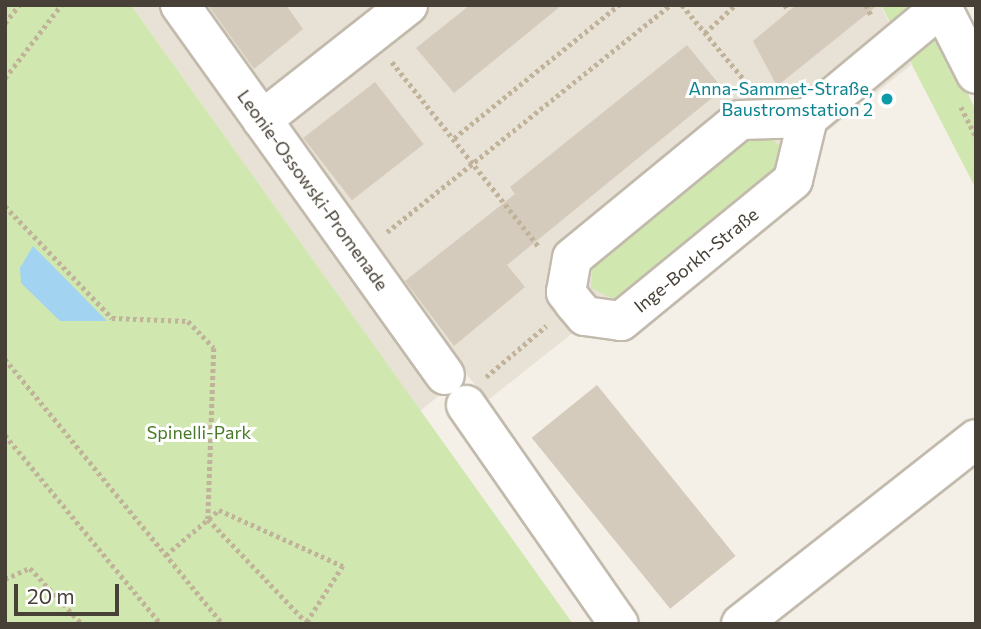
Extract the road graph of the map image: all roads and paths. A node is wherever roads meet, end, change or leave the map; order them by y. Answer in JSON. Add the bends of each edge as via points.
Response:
{"nodes":[{"id":1,"x":19,"y":5,"type":"edge"},
{"id":2,"x":61,"y":5,"type":"edge"},
{"id":3,"x":180,"y":5,"type":"edge"},
{"id":4,"x":408,"y":5,"type":"edge"},
{"id":5,"x":618,"y":5,"type":"edge"},
{"id":6,"x":670,"y":5,"type":"edge"},
{"id":7,"x":682,"y":5,"type":"edge"},
{"id":8,"x":735,"y":5,"type":"edge"},
{"id":9,"x":785,"y":5,"type":"edge"},
{"id":10,"x":941,"y":6,"type":"edge"},
{"id":11,"x":789,"y":11,"type":"dead end"},
{"id":12,"x":5,"y":23,"type":"edge"},
{"id":13,"x":705,"y":33,"type":"junction"},
{"id":14,"x":371,"y":35,"type":"junction"},
{"id":15,"x":976,"y":74,"type":"edge"},
{"id":16,"x":5,"y":78,"type":"edge"},
{"id":17,"x":808,"y":118,"type":"junction"},
{"id":18,"x":759,"y":119,"type":"junction"},
{"id":19,"x":262,"y":120,"type":"junction"},
{"id":20,"x":454,"y":138,"type":"junction"},
{"id":21,"x":473,"y":164,"type":"junction"},
{"id":22,"x":5,"y":206,"type":"edge"},
{"id":23,"x":359,"y":255,"type":"junction"},
{"id":24,"x":571,"y":288,"type":"junction"},
{"id":25,"x":5,"y":359,"type":"edge"},
{"id":26,"x":464,"y":387,"type":"junction"},
{"id":27,"x":5,"y":435,"type":"edge"},
{"id":28,"x":976,"y":439,"type":"edge"},
{"id":29,"x":208,"y":519,"type":"junction"},
{"id":30,"x":166,"y":555,"type":"junction"},
{"id":31,"x":5,"y":579,"type":"edge"},
{"id":32,"x":307,"y":623,"type":"edge"},
{"id":33,"x":82,"y":624,"type":"edge"},
{"id":34,"x":161,"y":624,"type":"edge"},
{"id":35,"x":223,"y":624,"type":"edge"},
{"id":36,"x":619,"y":624,"type":"edge"},
{"id":37,"x":741,"y":624,"type":"edge"}],
"edges":[{"from":1,"to":12,"type":"path"},
{"from":2,"to":16,"type":"path"},
{"from":3,"to":19,"type":"street","name":"Leonie-Ossowski-Promenade"},
{"from":4,"to":14,"type":"street"},
{"from":5,"to":20,"type":"path"},
{"from":6,"to":21,"type":"path"},
{"from":7,"to":13,"type":"path"},
{"from":8,"to":13,"type":"path"},
{"from":9,"to":11,"type":"path"},
{"from":10,"to":15,"type":"street"},
{"from":10,"to":17,"type":"street"},
{"from":13,"to":18,"type":"path","via":[[760,99]]},
{"from":14,"to":19,"type":"street"},
{"from":14,"to":20,"type":"path"},
{"from":17,"to":18,"type":"street"},
{"from":17,"to":24,"type":"street","name":"Inge-Borkh-Straße","via":[[793,180],[621,321],[585,316]]},
{"from":18,"to":24,"type":"street","via":[[740,120],[572,258]]},
{"from":19,"to":23,"type":"street","name":"Leonie-Ossowski-Promenade"},
{"from":20,"to":21,"type":"path"},
{"from":21,"to":23,"type":"path"},
{"from":21,"to":24,"type":"path"},
{"from":22,"to":29,"type":"path","via":[[112,318],[188,321],[214,348]]},
{"from":23,"to":26,"type":"street","name":"Leonie-Ossowski-Promenade"},
{"from":24,"to":26,"type":"path"},
{"from":25,"to":30,"type":"path"},
{"from":26,"to":36,"type":"street","name":"Leonie-Ossowski-Promenade"},
{"from":27,"to":34,"type":"path"},
{"from":28,"to":37,"type":"street"},
{"from":29,"to":30,"type":"path"},
{"from":29,"to":32,"type":"path"},
{"from":29,"to":32,"type":"path","via":[[219,510],[343,566]]},
{"from":30,"to":35,"type":"path"},
{"from":31,"to":33,"type":"path","via":[[30,568]]}]}
